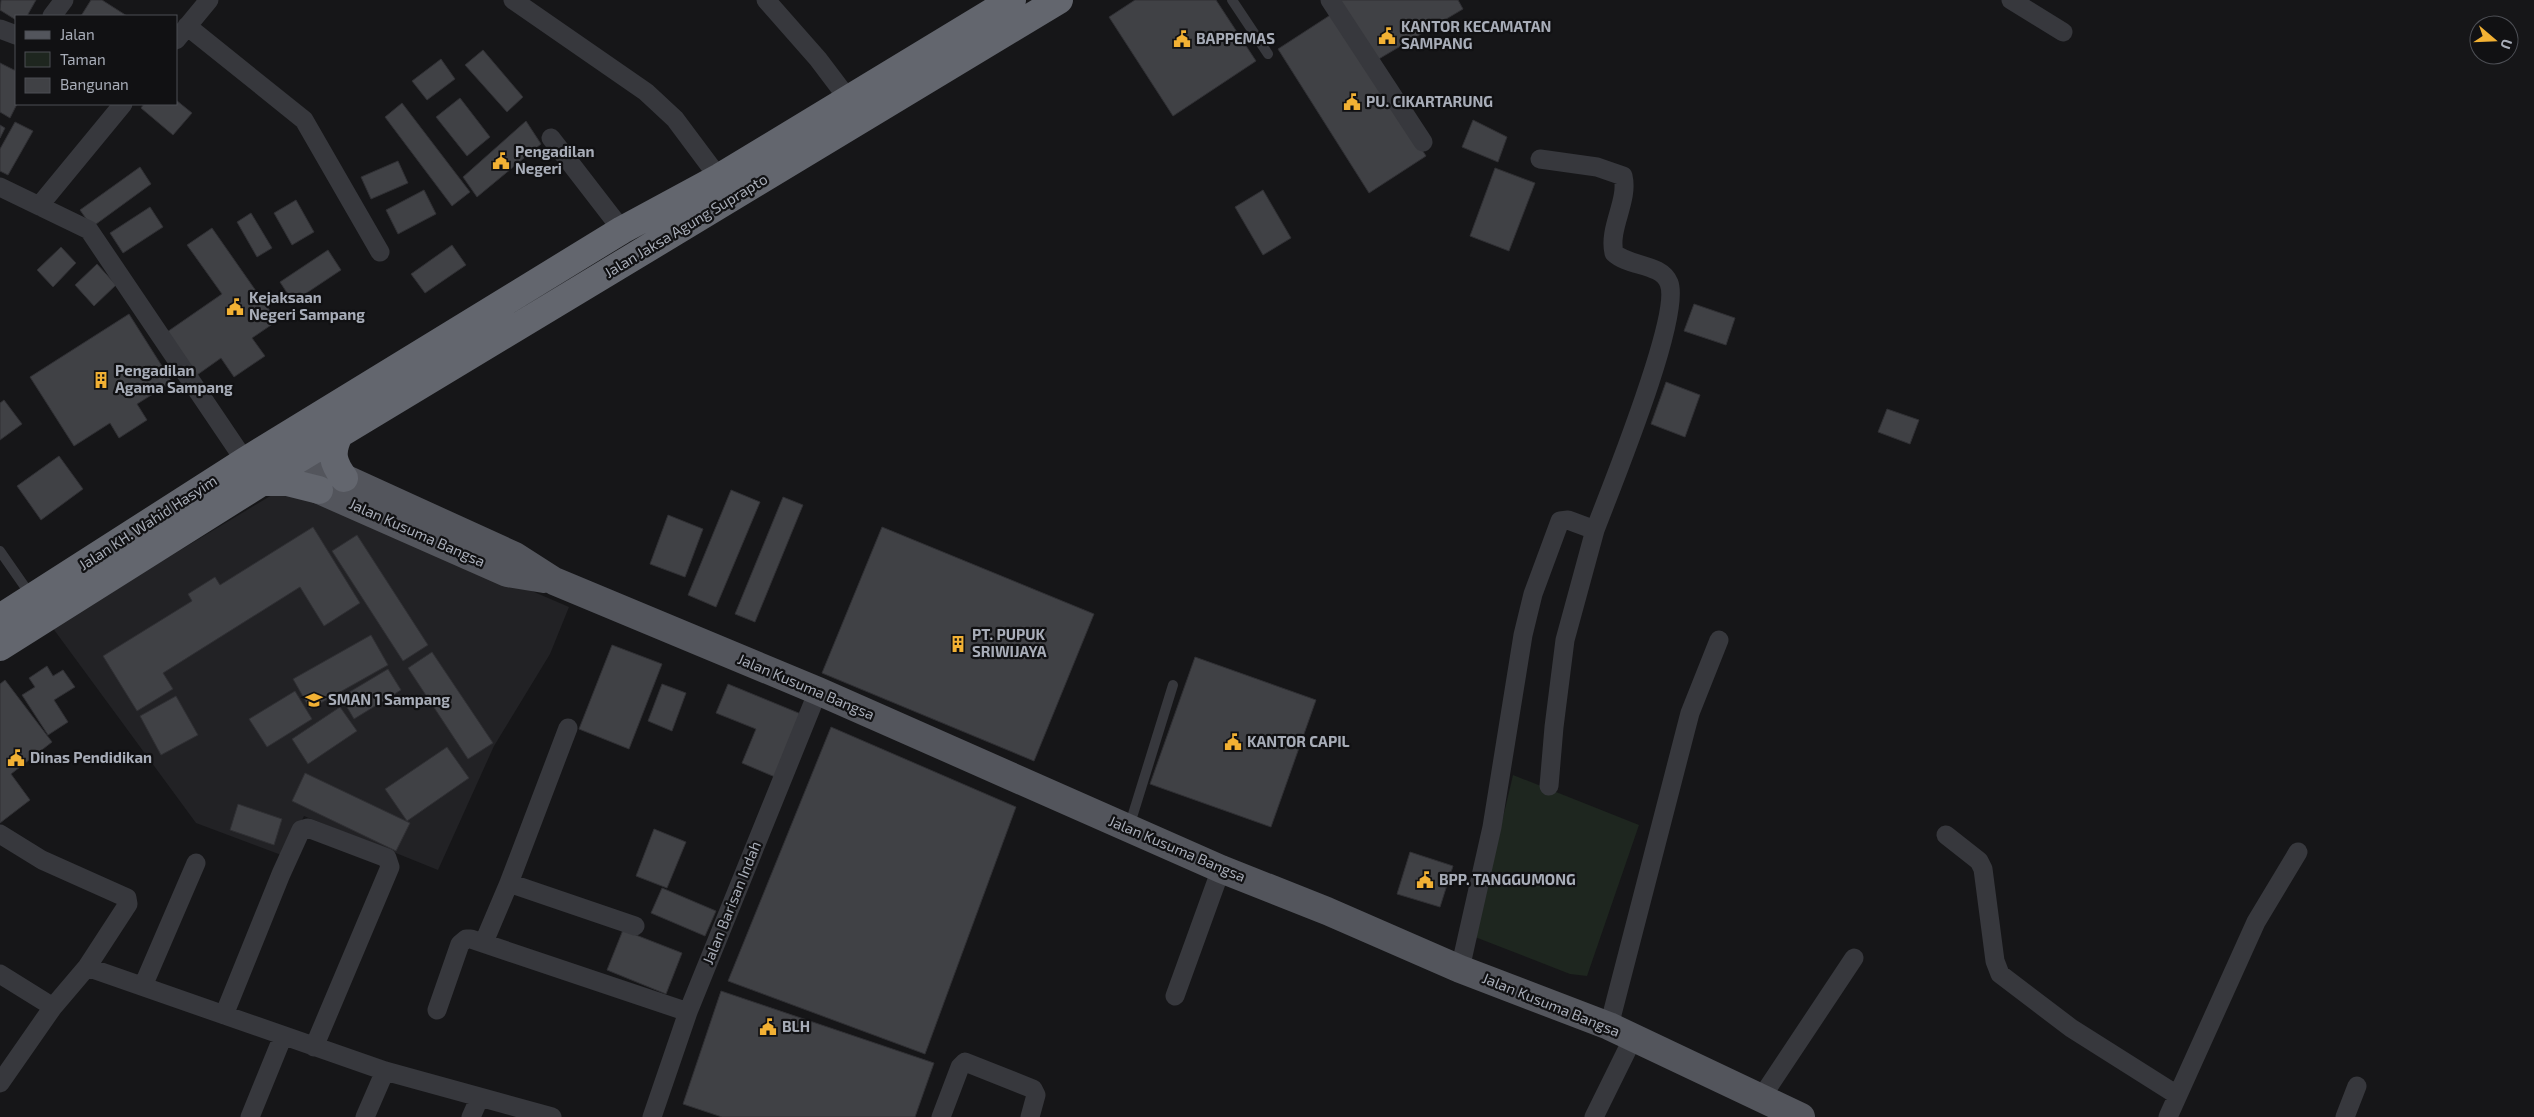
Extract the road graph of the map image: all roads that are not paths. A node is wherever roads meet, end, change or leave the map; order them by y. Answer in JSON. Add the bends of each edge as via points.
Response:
{"nodes":[{"id":1,"x":64,"y":0,"type":"edge"},
{"id":2,"x":208,"y":0,"type":"edge"},
{"id":3,"x":513,"y":0,"type":"edge"},
{"id":4,"x":766,"y":0,"type":"edge"},
{"id":5,"x":1012,"y":0,"type":"edge"},
{"id":6,"x":1059,"y":0,"type":"edge"},
{"id":7,"x":1232,"y":0,"type":"edge"},
{"id":8,"x":1330,"y":0,"type":"edge"},
{"id":9,"x":2011,"y":0,"type":"edge"},
{"id":10,"x":53,"y":15,"type":"edge"},
{"id":11,"x":0,"y":29,"type":"edge"},
{"id":12,"x":2063,"y":32,"type":"dead end"},
{"id":13,"x":182,"y":33,"type":"edge"},
{"id":14,"x":15,"y":35,"type":"edge"},
{"id":15,"x":1268,"y":54,"type":"dead end"},
{"id":16,"x":849,"y":100,"type":"junction"},
{"id":17,"x":122,"y":105,"type":"edge"},
{"id":18,"x":551,"y":138,"type":"dead end"},
{"id":19,"x":1423,"y":142,"type":"dead end"},
{"id":20,"x":1540,"y":159,"type":"dead end"},
{"id":21,"x":726,"y":187,"type":"junction"},
{"id":22,"x":0,"y":188,"type":"edge"},
{"id":23,"x":39,"y":206,"type":"junction"},
{"id":24,"x":622,"y":230,"type":"junction"},
{"id":25,"x":380,"y":252,"type":"dead end"},
{"id":26,"x":339,"y":436,"type":"junction"},
{"id":27,"x":296,"y":446,"type":"junction"},
{"id":28,"x":253,"y":472,"type":"junction"},
{"id":29,"x":344,"y":478,"type":"junction"},
{"id":30,"x":319,"y":490,"type":"junction"},
{"id":31,"x":1595,"y":530,"type":"junction"},
{"id":32,"x":0,"y":551,"type":"edge"},
{"id":33,"x":554,"y":581,"type":"junction"},
{"id":34,"x":40,"y":607,"type":"junction"},
{"id":35,"x":0,"y":618,"type":"edge"},
{"id":36,"x":1719,"y":640,"type":"dead end"},
{"id":37,"x":0,"y":647,"type":"edge"},
{"id":38,"x":1173,"y":685,"type":"dead end"},
{"id":39,"x":818,"y":691,"type":"junction"},
{"id":40,"x":568,"y":728,"type":"dead end"},
{"id":41,"x":1549,"y":786,"type":"dead end"},
{"id":42,"x":1128,"y":828,"type":"junction"},
{"id":43,"x":0,"y":834,"type":"edge"},
{"id":44,"x":1946,"y":835,"type":"dead end"},
{"id":45,"x":2298,"y":852,"type":"dead end"},
{"id":46,"x":196,"y":863,"type":"dead end"},
{"id":47,"x":1221,"y":869,"type":"junction"},
{"id":48,"x":510,"y":883,"type":"junction"},
{"id":49,"x":635,"y":926,"type":"dead end"},
{"id":50,"x":484,"y":942,"type":"junction"},
{"id":51,"x":1854,"y":958,"type":"dead end"},
{"id":52,"x":87,"y":967,"type":"junction"},
{"id":53,"x":1460,"y":969,"type":"junction"},
{"id":54,"x":0,"y":974,"type":"edge"},
{"id":55,"x":143,"y":986,"type":"junction"},
{"id":56,"x":1175,"y":996,"type":"dead end"},
{"id":57,"x":53,"y":1007,"type":"junction"},
{"id":58,"x":437,"y":1010,"type":"dead end"},
{"id":59,"x":688,"y":1012,"type":"junction"},
{"id":60,"x":224,"y":1015,"type":"junction"},
{"id":61,"x":1609,"y":1026,"type":"junction"},
{"id":62,"x":283,"y":1036,"type":"junction"},
{"id":63,"x":1633,"y":1038,"type":"junction"},
{"id":64,"x":314,"y":1048,"type":"junction"},
{"id":65,"x":385,"y":1071,"type":"junction"},
{"id":66,"x":0,"y":1082,"type":"edge"},
{"id":67,"x":2357,"y":1086,"type":"dead end"},
{"id":68,"x":2177,"y":1095,"type":"junction"},
{"id":69,"x":1761,"y":1098,"type":"junction"},
{"id":70,"x":479,"y":1099,"type":"junction"},
{"id":71,"x":250,"y":1117,"type":"edge"},
{"id":72,"x":365,"y":1117,"type":"edge"},
{"id":73,"x":471,"y":1117,"type":"edge"},
{"id":74,"x":552,"y":1117,"type":"edge"},
{"id":75,"x":652,"y":1117,"type":"edge"},
{"id":76,"x":941,"y":1117,"type":"edge"},
{"id":77,"x":1030,"y":1117,"type":"edge"},
{"id":78,"x":1594,"y":1117,"type":"edge"},
{"id":79,"x":1801,"y":1117,"type":"edge"},
{"id":80,"x":2168,"y":1117,"type":"edge"},
{"id":81,"x":2345,"y":1117,"type":"edge"}],
"edges":[{"from":1,"to":10,"type":"street"},
{"from":2,"to":13,"type":"street"},
{"from":3,"to":21,"type":"street","via":[[646,92],[675,119]]},
{"from":4,"to":16,"type":"street"},
{"from":5,"to":16,"type":"highway","name":"Jalan Jaksa Agung Suprapto"},
{"from":6,"to":21,"type":"highway","name":"Jalan Jaksa Agung Suprapto"},
{"from":7,"to":15,"type":"lane"},
{"from":8,"to":19,"type":"street"},
{"from":9,"to":12,"type":"street"},
{"from":11,"to":14,"type":"street"},
{"from":13,"to":25,"type":"street","via":[[304,120]]},
{"from":16,"to":21,"type":"highway","name":"Jalan Jaksa Agung Suprapto"},
{"from":17,"to":23,"type":"street"},
{"from":18,"to":24,"type":"street"},
{"from":20,"to":31,"type":"street","via":[[1597,168],[1623,176],[1614,253],[1664,275],[1670,284],[1667,323],[1650,382]]},
{"from":21,"to":24,"type":"highway","name":"Jalan Jaksa Agung Suprapto"},
{"from":21,"to":26,"type":"highway","name":"Jalan Jaksa Agung Suprapto"},
{"from":22,"to":23,"type":"street"},
{"from":23,"to":28,"type":"street","via":[[89,230]]},
{"from":24,"to":27,"type":"highway","name":"Jalan Jaksa Agung Suprapto"},
{"from":26,"to":27,"type":"highway","name":"Jalan Jaksa Agung Suprapto"},
{"from":26,"to":29,"type":"highway","via":[[333,456]]},
{"from":27,"to":28,"type":"highway","name":"Jalan KH. Wahid Hasyim"},
{"from":27,"to":29,"type":"main road","name":"Jalan Kusuma Bangsa"},
{"from":27,"to":30,"type":"main road","name":"Jalan Kusuma Bangsa","via":[[301,472]]},
{"from":28,"to":30,"type":"highway"},
{"from":28,"to":34,"type":"highway","name":"Jalan KH. Wahid Hasyim"},
{"from":29,"to":33,"type":"main road","name":"Jalan Kusuma Bangsa","via":[[515,556]]},
{"from":30,"to":33,"type":"main road","name":"Jalan Kusuma Bangsa","via":[[507,573]]},
{"from":31,"to":41,"type":"street","via":[[1565,640]]},
{"from":31,"to":53,"type":"street","via":[[1568,520],[1560,522],[1533,594],[1523,635],[1492,826]]},
{"from":32,"to":34,"type":"lane"},
{"from":33,"to":39,"type":"main road","name":"Jalan Kusuma Bangsa"},
{"from":34,"to":35,"type":"highway","name":"Jalan KH. Wahid Hasyim"},
{"from":34,"to":37,"type":"highway","name":"Jalan KH. Wahid Hasyim"},
{"from":36,"to":61,"type":"street","via":[[1690,713]]},
{"from":38,"to":42,"type":"lane"},
{"from":39,"to":42,"type":"main road","name":"Jalan Kusuma Bangsa"},
{"from":39,"to":59,"type":"street","name":"Jalan Barisan Indah"},
{"from":40,"to":48,"type":"street"},
{"from":42,"to":47,"type":"main road","name":"Jalan Kusuma Bangsa"},
{"from":43,"to":52,"type":"street","via":[[42,860],[127,898],[128,904]]},
{"from":44,"to":68,"type":"street","via":[[1979,861],[1983,869],[1995,960],[2000,974],[2071,1028]]},
{"from":45,"to":68,"type":"street","via":[[2256,922]]},
{"from":46,"to":55,"type":"street"},
{"from":47,"to":53,"type":"main road","name":"Jalan Kusuma Bangsa"},
{"from":47,"to":56,"type":"street"},
{"from":48,"to":49,"type":"street"},
{"from":48,"to":50,"type":"street"},
{"from":50,"to":58,"type":"street","via":[[466,939],[460,944]]},
{"from":50,"to":59,"type":"street"},
{"from":51,"to":69,"type":"street"},
{"from":52,"to":55,"type":"street"},
{"from":52,"to":57,"type":"street"},
{"from":53,"to":61,"type":"main road","name":"Jalan Kusuma Bangsa"},
{"from":54,"to":57,"type":"street"},
{"from":55,"to":60,"type":"street"},
{"from":57,"to":66,"type":"street"},
{"from":59,"to":75,"type":"street","name":"Jalan Barisan Indah"},
{"from":60,"to":62,"type":"street"},
{"from":60,"to":64,"type":"street","via":[[281,874],[302,830],[308,828],[387,858],[390,867]]},
{"from":61,"to":63,"type":"main road","name":"Jalan Kusuma Bangsa"},
{"from":62,"to":64,"type":"street"},
{"from":62,"to":71,"type":"street"},
{"from":63,"to":69,"type":"main road","name":"Jalan Kusuma Bangsa"},
{"from":63,"to":78,"type":"street"},
{"from":64,"to":65,"type":"street"},
{"from":65,"to":70,"type":"street"},
{"from":65,"to":72,"type":"street"},
{"from":67,"to":81,"type":"street"},
{"from":68,"to":80,"type":"street"},
{"from":69,"to":79,"type":"main road","name":"Jalan Kusuma Bangsa"},
{"from":70,"to":73,"type":"street"},
{"from":70,"to":74,"type":"street"},
{"from":76,"to":77,"type":"street","via":[[960,1067],[965,1062],[1033,1089],[1036,1095]]}]}
